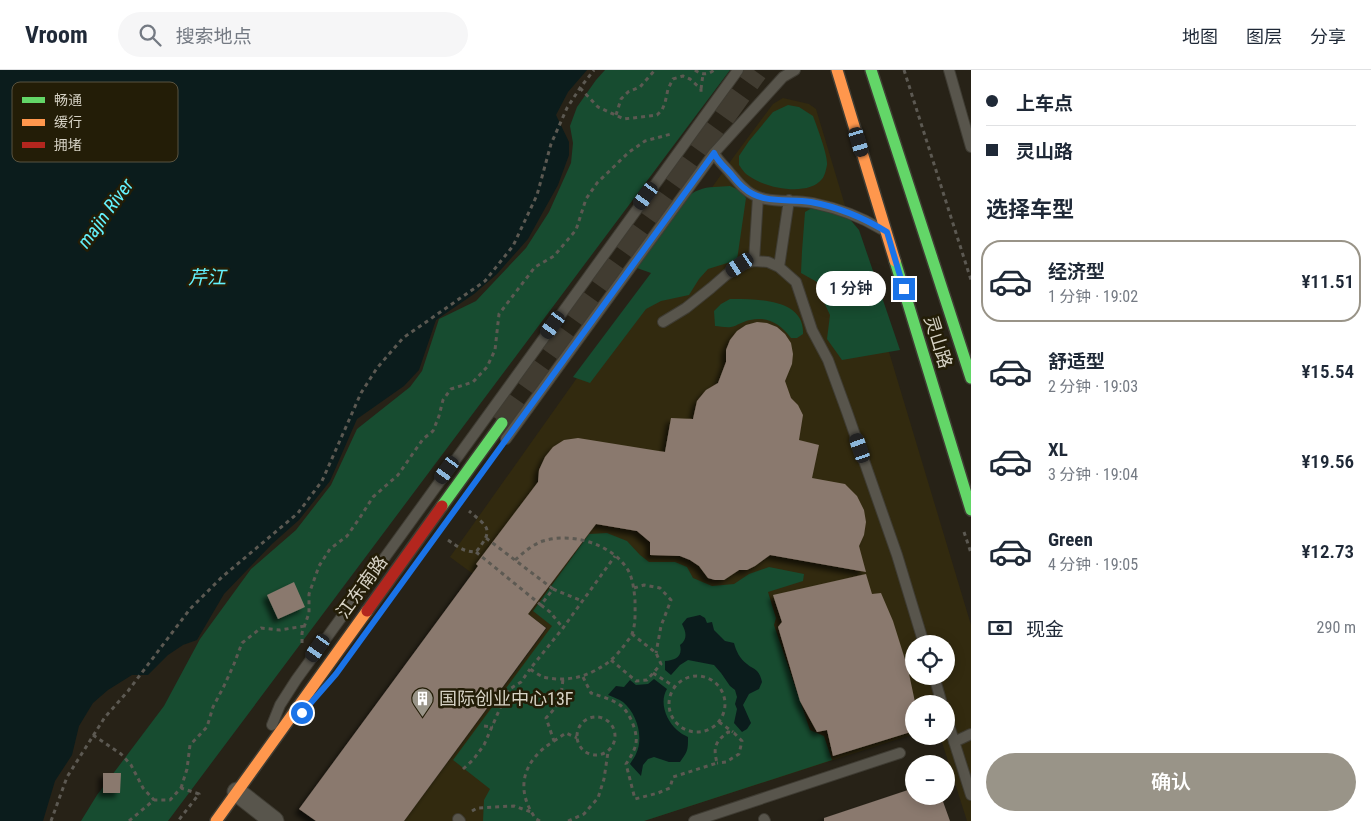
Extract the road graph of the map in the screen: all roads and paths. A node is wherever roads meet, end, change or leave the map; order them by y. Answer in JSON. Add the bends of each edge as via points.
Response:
{"nodes":[{"id":1,"x":594,"y":70,"type":"edge"},
{"id":2,"x":655,"y":70,"type":"edge"},
{"id":3,"x":694,"y":70,"type":"edge"},
{"id":4,"x":714,"y":70,"type":"edge"},
{"id":5,"x":738,"y":70,"type":"edge"},
{"id":6,"x":795,"y":70,"type":"edge"},
{"id":7,"x":838,"y":70,"type":"edge"},
{"id":8,"x":871,"y":70,"type":"edge"},
{"id":9,"x":904,"y":70,"type":"edge"},
{"id":10,"x":949,"y":70,"type":"edge"},
{"id":11,"x":703,"y":74,"type":"junction"},
{"id":12,"x":580,"y":88,"type":"junction"},
{"id":13,"x":701,"y":89,"type":"junction"},
{"id":14,"x":616,"y":115,"type":"junction"},
{"id":15,"x":705,"y":116,"type":"junction"},
{"id":16,"x":672,"y":133,"type":"dead end"},
{"id":17,"x":971,"y":147,"type":"edge"},
{"id":18,"x":714,"y":153,"type":"junction"},
{"id":19,"x":758,"y":197,"type":"junction"},
{"id":20,"x":789,"y":200,"type":"junction"},
{"id":21,"x":887,"y":232,"type":"junction"},
{"id":22,"x":754,"y":262,"type":"junction"},
{"id":23,"x":779,"y":267,"type":"junction"},
{"id":24,"x":971,"y":280,"type":"edge"},
{"id":25,"x":663,"y":322,"type":"dead end"},
{"id":26,"x":971,"y":378,"type":"edge"},
{"id":27,"x":502,"y":423,"type":"tunnel mouth"},
{"id":28,"x":500,"y":447,"type":"dead end"},
{"id":29,"x":466,"y":509,"type":"dead end"},
{"id":30,"x":971,"y":510,"type":"edge"},
{"id":31,"x":445,"y":538,"type":"dead end"},
{"id":32,"x":486,"y":538,"type":"junction"},
{"id":33,"x":476,"y":552,"type":"junction"},
{"id":34,"x":615,"y":556,"type":"junction"},
{"id":35,"x":515,"y":560,"type":"junction"},
{"id":36,"x":634,"y":588,"type":"junction"},
{"id":37,"x":553,"y":589,"type":"junction"},
{"id":38,"x":582,"y":601,"type":"junction"},
{"id":39,"x":542,"y":605,"type":"junction"},
{"id":40,"x":305,"y":626,"type":"junction"},
{"id":41,"x":563,"y":628,"type":"junction"},
{"id":42,"x":632,"y":634,"type":"junction"},
{"id":43,"x":921,"y":635,"type":"edge"},
{"id":44,"x":302,"y":646,"type":"dead end"},
{"id":45,"x":656,"y":653,"type":"junction"},
{"id":46,"x":611,"y":660,"type":"junction"},
{"id":47,"x":530,"y":669,"type":"junction"},
{"id":48,"x":654,"y":672,"type":"junction"},
{"id":49,"x":583,"y":677,"type":"junction"},
{"id":50,"x":563,"y":679,"type":"junction"},
{"id":51,"x":675,"y":687,"type":"junction"},
{"id":52,"x":324,"y":688,"type":"dead end"},
{"id":53,"x":719,"y":722,"type":"junction"},
{"id":54,"x":484,"y":726,"type":"dead end"},
{"id":55,"x":493,"y":727,"type":"junction"},
{"id":56,"x":734,"y":733,"type":"junction"},
{"id":57,"x":971,"y":734,"type":"edge"},
{"id":58,"x":93,"y":735,"type":"junction"},
{"id":59,"x":577,"y":738,"type":"junction"},
{"id":60,"x":554,"y":742,"type":"junction"},
{"id":61,"x":955,"y":742,"type":"edge"},
{"id":62,"x":955,"y":745,"type":"edge"},
{"id":63,"x":609,"y":751,"type":"junction"},
{"id":64,"x":900,"y":753,"type":"dead end"},
{"id":65,"x":718,"y":763,"type":"junction"},
{"id":66,"x":257,"y":765,"type":"junction"},
{"id":67,"x":463,"y":769,"type":"dead end"},
{"id":68,"x":182,"y":788,"type":"junction"},
{"id":69,"x":237,"y":792,"type":"junction"},
{"id":70,"x":971,"y":795,"type":"edge"},
{"id":71,"x":154,"y":800,"type":"junction"},
{"id":72,"x":531,"y":812,"type":"junction"},
{"id":73,"x":459,"y":820,"type":"edge"},
{"id":74,"x":51,"y":821,"type":"edge"},
{"id":75,"x":129,"y":821,"type":"edge"},
{"id":76,"x":178,"y":821,"type":"edge"},
{"id":77,"x":216,"y":821,"type":"edge"},
{"id":78,"x":274,"y":821,"type":"edge"},
{"id":79,"x":540,"y":821,"type":"edge"},
{"id":80,"x":568,"y":821,"type":"edge"},
{"id":81,"x":694,"y":821,"type":"edge"}],
"edges":[{"from":1,"to":12,"type":"path"},
{"from":2,"to":14,"type":"path","via":[[637,89],[621,99]]},
{"from":3,"to":11,"type":"path"},
{"from":4,"to":11,"type":"path"},
{"from":5,"to":15,"type":"lane"},
{"from":6,"to":18,"type":"lane","via":[[783,77]]},
{"from":7,"to":21,"type":"main road","name":"灵山路"},
{"from":8,"to":26,"type":"main road","name":"灵山路"},
{"from":9,"to":24,"type":"path"},
{"from":10,"to":17,"type":"lane"},
{"from":11,"to":13,"type":"path"},
{"from":12,"to":14,"type":"path","via":[[598,107]]},
{"from":12,"to":58,"type":"path","via":[[551,144],[537,195],[513,246],[484,281],[403,338],[377,368],[361,393],[322,481],[298,513],[222,577],[190,609]]},
{"from":13,"to":14,"type":"path","via":[[683,76],[673,79],[662,110],[657,115],[624,118]]},
{"from":13,"to":15,"type":"path"},
{"from":15,"to":66,"type":"lane","via":[[296,680],[280,705]]},
{"from":16,"to":40,"type":"path","via":[[645,141],[597,183],[586,199],[576,230],[554,256],[535,267],[499,314],[495,350],[488,367],[473,382],[451,389],[443,400],[433,431],[423,439],[398,475],[373,497],[346,536],[330,549],[318,566],[309,594]]},
{"from":18,"to":19,"type":"lane","via":[[744,189]]},
{"from":18,"to":28,"type":"lane"},
{"from":19,"to":20,"type":"lane"},
{"from":19,"to":22,"type":"lane"},
{"from":20,"to":21,"type":"lane","via":[[828,206]]},
{"from":20,"to":23,"type":"lane"},
{"from":21,"to":30,"type":"main road","name":"灵山路"},
{"from":22,"to":23,"type":"lane","via":[[768,262]]},
{"from":22,"to":25,"type":"lane","via":[[740,265]]},
{"from":23,"to":43,"type":"lane","via":[[796,282],[812,330],[828,360],[897,555]]},
{"from":27,"to":66,"type":"main road","name":"江东南路"},
{"from":29,"to":32,"type":"path","via":[[484,524]]},
{"from":31,"to":33,"type":"path","via":[[462,550]]},
{"from":32,"to":33,"type":"path"},
{"from":32,"to":35,"type":"path"},
{"from":33,"to":39,"type":"path"},
{"from":34,"to":35,"type":"path","via":[[589,542],[568,537],[544,541]]},
{"from":34,"to":36,"type":"path","via":[[628,570]]},
{"from":34,"to":38,"type":"path"},
{"from":35,"to":37,"type":"path"},
{"from":36,"to":42,"type":"path"},
{"from":36,"to":45,"type":"path","via":[[644,585],[660,588],[671,600]]},
{"from":37,"to":38,"type":"path"},
{"from":37,"to":39,"type":"path"},
{"from":38,"to":41,"type":"path"},
{"from":39,"to":41,"type":"path"},
{"from":40,"to":44,"type":"path"},
{"from":40,"to":68,"type":"path","via":[[280,630],[261,628],[242,642],[207,727],[190,746]]},
{"from":41,"to":47,"type":"path"},
{"from":42,"to":45,"type":"path"},
{"from":42,"to":46,"type":"path"},
{"from":45,"to":48,"type":"path","via":[[661,664]]},
{"from":46,"to":48,"type":"path","via":[[636,681],[647,680]]},
{"from":46,"to":49,"type":"path"},
{"from":47,"to":50,"type":"path","via":[[543,677]]},
{"from":47,"to":55,"type":"path","via":[[521,682],[508,690]]},
{"from":48,"to":51,"type":"path"},
{"from":49,"to":50,"type":"path"},
{"from":49,"to":65,"type":"path","via":[[591,693],[621,706],[634,727],[636,742],[626,764],[636,799],[670,788],[673,777]]},
{"from":50,"to":60,"type":"path","via":[[561,696],[546,718]]},
{"from":51,"to":53,"type":"path","via":[[669,708],[677,725],[694,733],[712,729]]},
{"from":51,"to":53,"type":"path","via":[[678,682],[696,676],[714,681],[724,696],[726,706]]},
{"from":52,"to":66,"type":"lane"},
{"from":53,"to":56,"type":"path"},
{"from":54,"to":55,"type":"path"},
{"from":55,"to":67,"type":"path","via":[[484,746]]},
{"from":56,"to":65,"type":"path","via":[[728,732],[720,738],[714,751]]},
{"from":56,"to":65,"type":"path","via":[[742,742],[739,754]]},
{"from":57,"to":61,"type":"lane"},
{"from":58,"to":71,"type":"path","via":[[121,754]]},
{"from":58,"to":74,"type":"path","via":[[67,777]]},
{"from":59,"to":60,"type":"path","via":[[566,733]]},
{"from":59,"to":63,"type":"path","via":[[586,752],[598,755]]},
{"from":59,"to":63,"type":"path","via":[[580,725],[585,720],[604,718],[615,733]]},
{"from":60,"to":72,"type":"path","via":[[542,749],[529,764],[523,785],[525,801]]},
{"from":62,"to":70,"type":"lane"},
{"from":63,"to":80,"type":"path","via":[[598,798],[584,814]]},
{"from":64,"to":81,"type":"lane"},
{"from":66,"to":69,"type":"main road","name":"江东南路"},
{"from":68,"to":71,"type":"path","via":[[170,800]]},
{"from":68,"to":76,"type":"path","via":[[199,794]]},
{"from":69,"to":77,"type":"main road","name":"江东南路"},
{"from":69,"to":78,"type":"street"},
{"from":71,"to":75,"type":"path"},
{"from":72,"to":73,"type":"path","via":[[514,806],[477,808]]},
{"from":72,"to":79,"type":"path"}]}
